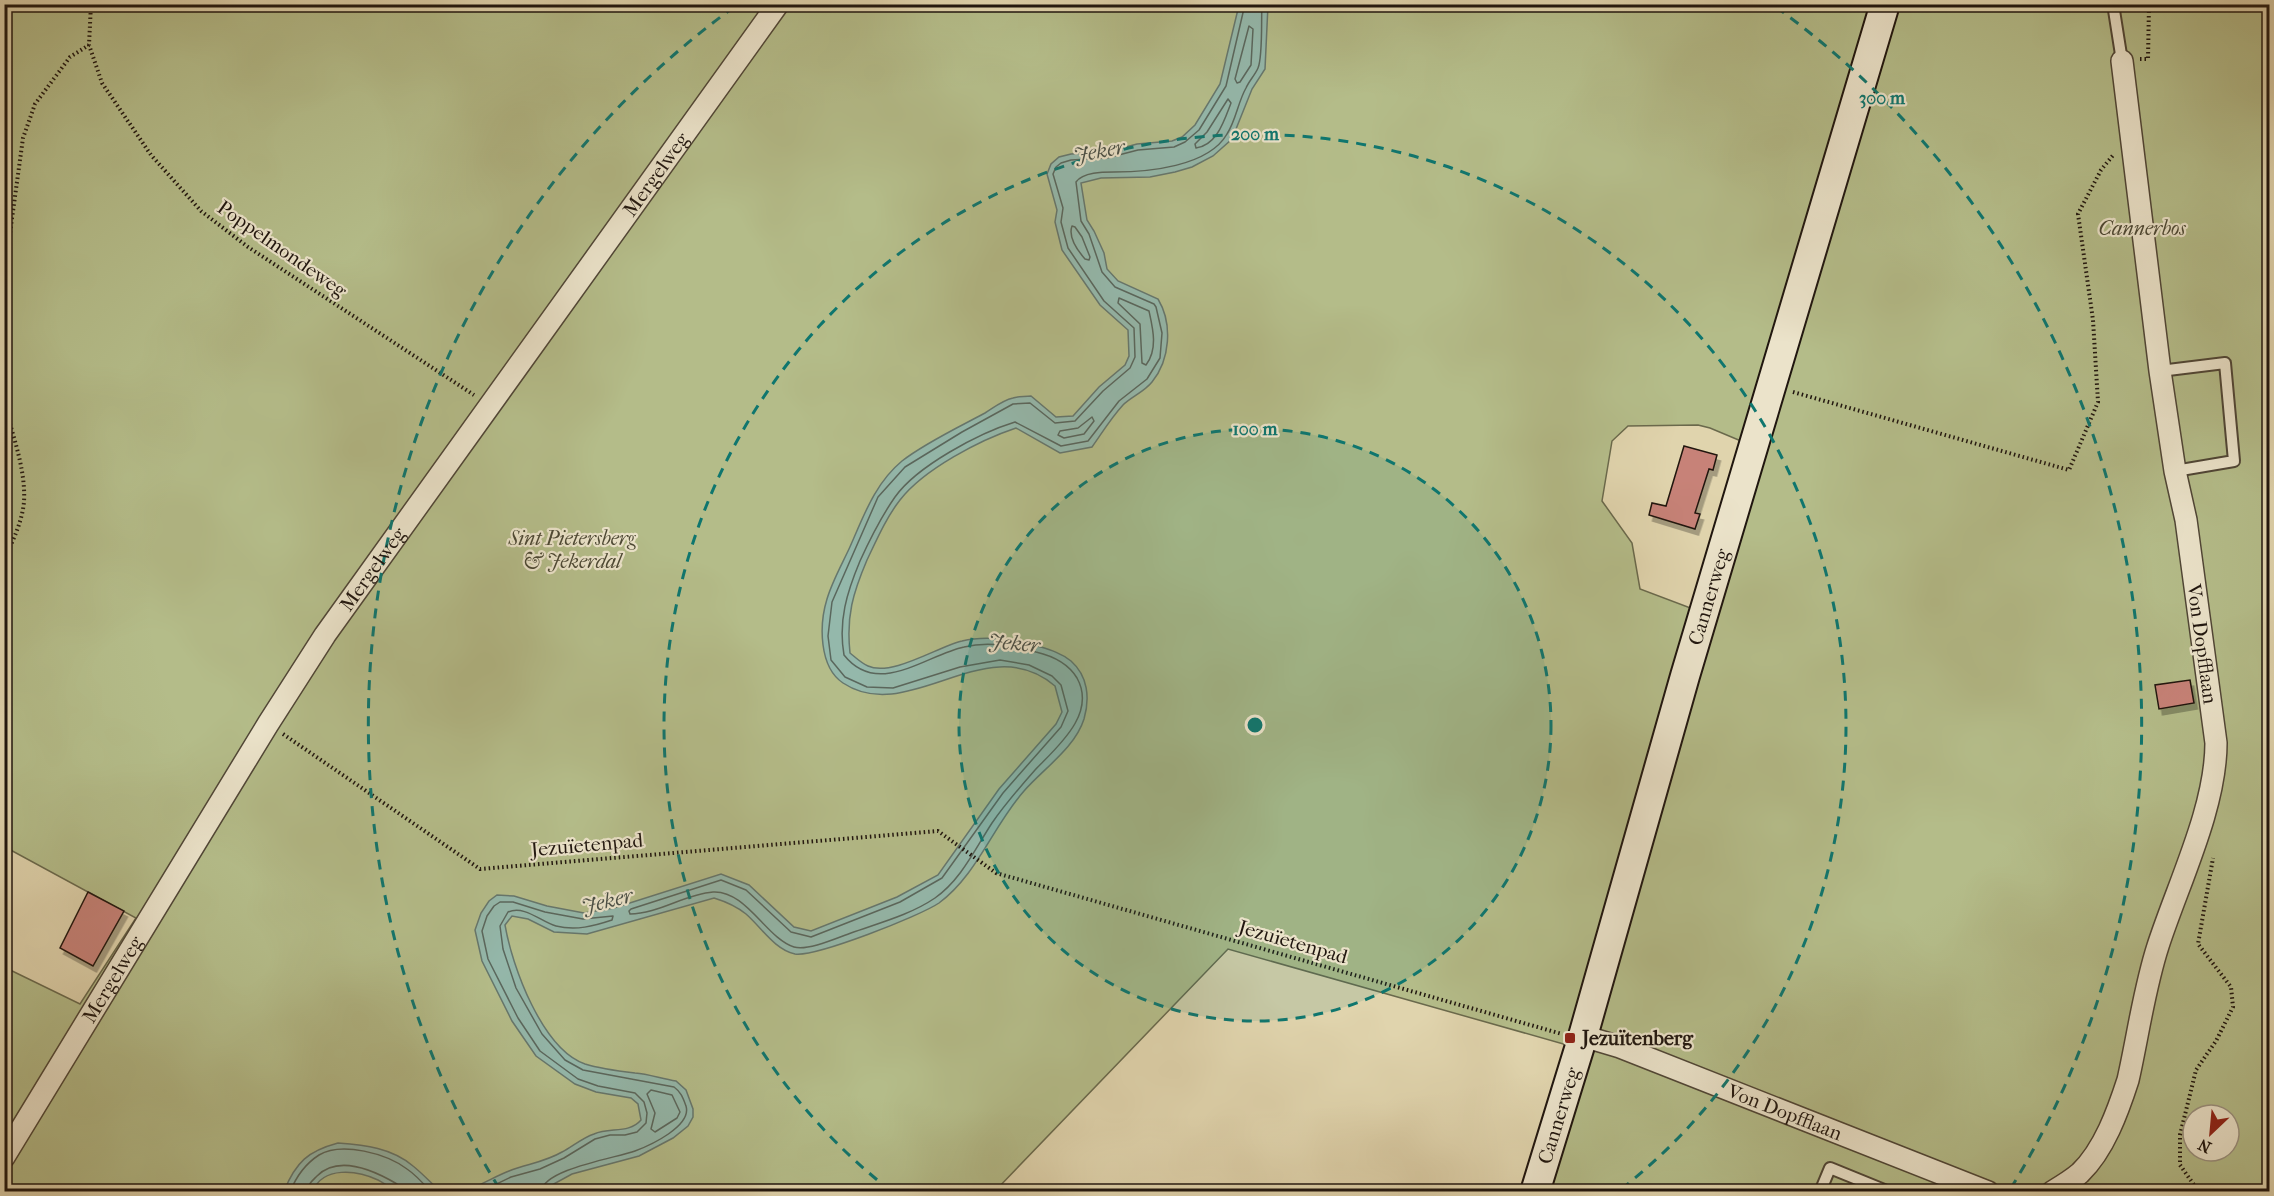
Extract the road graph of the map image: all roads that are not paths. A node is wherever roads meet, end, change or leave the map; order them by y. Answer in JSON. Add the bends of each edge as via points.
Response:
{"nodes":[{"id":1,"x":778,"y":4,"type":"edge"},
{"id":2,"x":1885,"y":4,"type":"edge"},
{"id":3,"x":2113,"y":4,"type":"edge"},
{"id":4,"x":2122,"y":61,"type":"joint"},
{"id":5,"x":2160,"y":371,"type":"junction"},
{"id":6,"x":2175,"y":471,"type":"junction"},
{"id":7,"x":1582,"y":1036,"type":"junction"},
{"id":8,"x":4,"y":1157,"type":"edge"},
{"id":9,"x":1535,"y":1191,"type":"edge"},
{"id":10,"x":1820,"y":1191,"type":"edge"},
{"id":11,"x":1889,"y":1191,"type":"edge"},
{"id":12,"x":1988,"y":1191,"type":"edge"},
{"id":13,"x":2052,"y":1191,"type":"edge"}],
"edges":[{"from":1,"to":8,"type":"street","name":"Mergelweg","via":[[325,635]]},
{"from":2,"to":7,"type":"main road","name":"Cannerweg"},
{"from":3,"to":4,"type":"lane"},
{"from":4,"to":5,"type":"street","name":"Von Dopfflaan"},
{"from":5,"to":6,"type":"street","name":"Von Dopfflaan"},
{"from":5,"to":6,"type":"lane","via":[[2225,363],[2234,461]]},
{"from":6,"to":13,"type":"street","name":"Von Dopfflaan","via":[[2186,520],[2216,743],[2214,774],[2157,948],[2122,1098],[2091,1159],[2080,1173]]},
{"from":7,"to":9,"type":"main road","name":"Cannerweg"},
{"from":7,"to":12,"type":"street","name":"Von Dopfflaan","via":[[1620,1047]]},
{"from":10,"to":11,"type":"lane","via":[[1830,1168]]}]}
